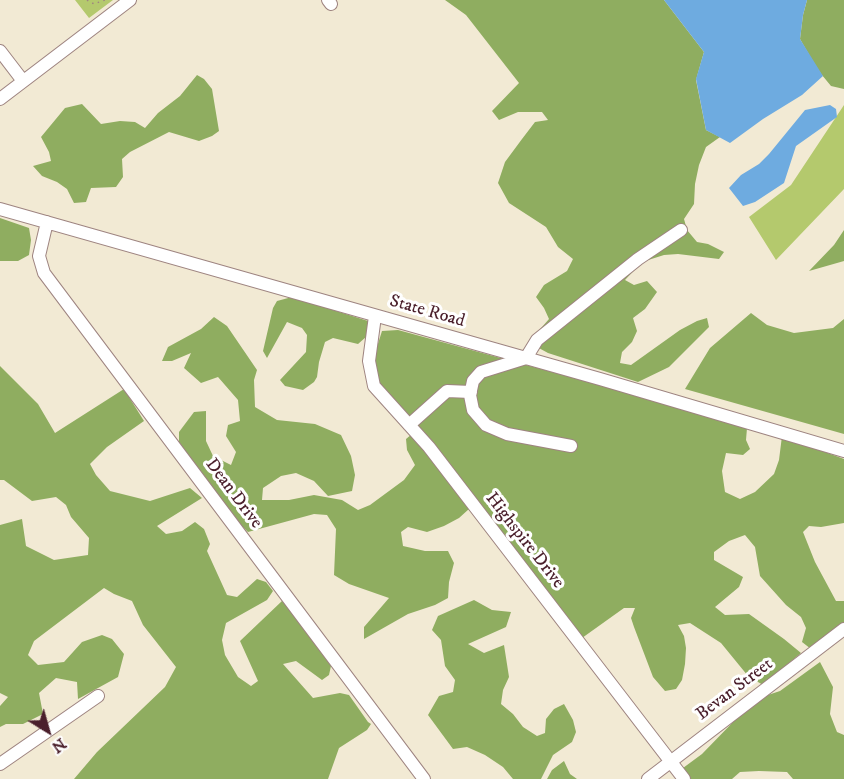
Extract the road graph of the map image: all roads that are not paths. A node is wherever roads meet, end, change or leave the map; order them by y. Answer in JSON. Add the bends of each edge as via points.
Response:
{"nodes":[{"id":1,"x":130,"y":0,"type":"edge"},
{"id":2,"x":0,"y":51,"type":"edge"},
{"id":3,"x":23,"y":81,"type":"junction"},
{"id":4,"x":0,"y":99,"type":"edge"},
{"id":5,"x":0,"y":209,"type":"edge"},
{"id":6,"x":47,"y":222,"type":"junction"},
{"id":7,"x":681,"y":230,"type":"dead end"},
{"id":8,"x":375,"y":315,"type":"junction"},
{"id":9,"x":526,"y":358,"type":"junction"},
{"id":10,"x":471,"y":392,"type":"junction"},
{"id":11,"x":409,"y":424,"type":"junction"},
{"id":12,"x":571,"y":446,"type":"dead end"},
{"id":13,"x":844,"y":451,"type":"edge"},
{"id":14,"x":844,"y":629,"type":"edge"},
{"id":15,"x":98,"y":696,"type":"dead end"},
{"id":16,"x":671,"y":762,"type":"junction"},
{"id":17,"x":0,"y":764,"type":"edge"},
{"id":18,"x":424,"y":779,"type":"edge"},
{"id":19,"x":648,"y":779,"type":"edge"},
{"id":20,"x":684,"y":779,"type":"edge"}],
"edges":[{"from":1,"to":3,"type":"street"},
{"from":2,"to":3,"type":"street"},
{"from":3,"to":4,"type":"street"},
{"from":5,"to":6,"type":"street","name":"State Road"},
{"from":6,"to":8,"type":"street","name":"State Road"},
{"from":6,"to":18,"type":"street","name":"Dean Drive","via":[[39,256],[44,273]]},
{"from":7,"to":9,"type":"street","via":[[544,334]]},
{"from":8,"to":9,"type":"street","name":"State Road"},
{"from":8,"to":11,"type":"street","name":"Highspire Drive","via":[[369,361],[372,381]]},
{"from":9,"to":10,"type":"street","via":[[481,372],[473,381]]},
{"from":9,"to":13,"type":"street","name":"State Road"},
{"from":10,"to":11,"type":"street","via":[[447,391]]},
{"from":10,"to":12,"type":"street","via":[[473,410],[486,425],[507,434]]},
{"from":11,"to":16,"type":"street","name":"Highspire Drive"},
{"from":14,"to":16,"type":"street","name":"Bevan Street"},
{"from":15,"to":17,"type":"street"},
{"from":16,"to":19,"type":"street","name":"Bevan Street"},
{"from":16,"to":20,"type":"street","name":"Highspire Drive"}]}
